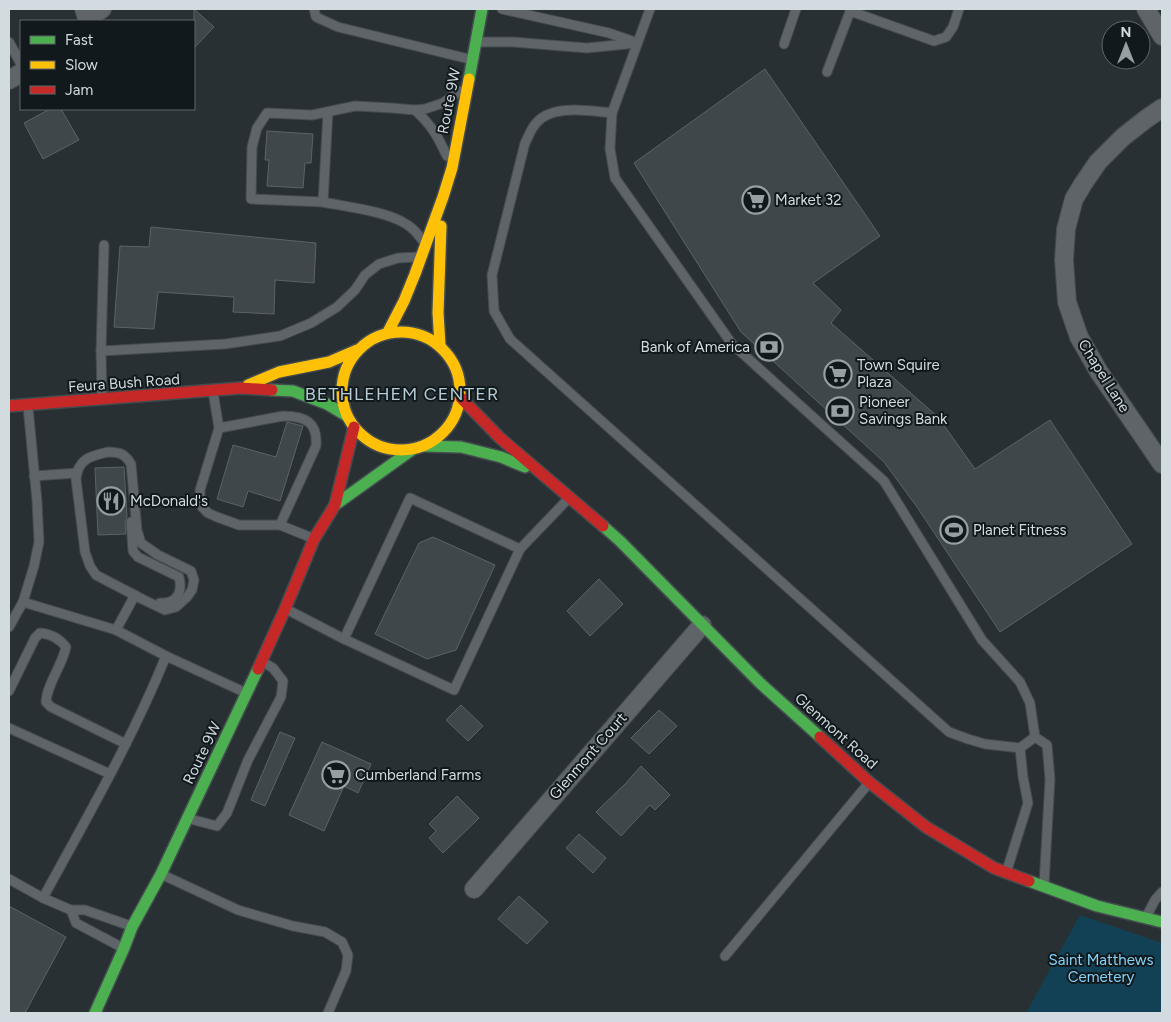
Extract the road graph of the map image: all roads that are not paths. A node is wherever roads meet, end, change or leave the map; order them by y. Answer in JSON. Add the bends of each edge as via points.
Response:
{"nodes":[{"id":1,"x":102,"y":9,"type":"edge"},
{"id":2,"x":314,"y":9,"type":"edge"},
{"id":3,"x":482,"y":9,"type":"edge"},
{"id":4,"x":502,"y":9,"type":"edge"},
{"id":5,"x":650,"y":9,"type":"edge"},
{"id":6,"x":796,"y":9,"type":"edge"},
{"id":7,"x":959,"y":9,"type":"edge"},
{"id":8,"x":1146,"y":9,"type":"edge"},
{"id":9,"x":850,"y":10,"type":"edge"},
{"id":10,"x":84,"y":16,"type":"edge"},
{"id":11,"x":1162,"y":36,"type":"edge"},
{"id":12,"x":9,"y":42,"type":"edge"},
{"id":13,"x":476,"y":42,"type":"junction"},
{"id":14,"x":637,"y":43,"type":"junction"},
{"id":15,"x":784,"y":44,"type":"dead end"},
{"id":16,"x":472,"y":60,"type":"junction"},
{"id":17,"x":20,"y":62,"type":"edge"},
{"id":18,"x":827,"y":72,"type":"dead end"},
{"id":19,"x":20,"y":74,"type":"edge"},
{"id":20,"x":9,"y":80,"type":"edge"},
{"id":21,"x":468,"y":85,"type":"junction"},
{"id":22,"x":1162,"y":108,"type":"edge"},
{"id":23,"x":415,"y":110,"type":"junction"},
{"id":24,"x":328,"y":112,"type":"junction"},
{"id":25,"x":612,"y":114,"type":"junction"},
{"id":26,"x":452,"y":168,"type":"junction"},
{"id":27,"x":443,"y":197,"type":"junction"},
{"id":28,"x":323,"y":202,"type":"junction"},
{"id":29,"x":426,"y":244,"type":"junction"},
{"id":30,"x":104,"y":245,"type":"dead end"},
{"id":31,"x":421,"y":256,"type":"junction"},
{"id":32,"x":388,"y":332,"type":"junction"},
{"id":33,"x":440,"y":345,"type":"junction"},
{"id":34,"x":357,"y":350,"type":"junction"},
{"id":35,"x":101,"y":351,"type":"junction"},
{"id":36,"x":241,"y":388,"type":"junction"},
{"id":37,"x":213,"y":391,"type":"junction"},
{"id":38,"x":461,"y":398,"type":"junction"},
{"id":39,"x":102,"y":399,"type":"junction"},
{"id":40,"x":27,"y":404,"type":"junction"},
{"id":41,"x":9,"y":406,"type":"edge"},
{"id":42,"x":347,"y":416,"type":"junction"},
{"id":43,"x":354,"y":427,"type":"junction"},
{"id":44,"x":219,"y":428,"type":"junction"},
{"id":45,"x":418,"y":448,"type":"junction"},
{"id":46,"x":117,"y":452,"type":"junction"},
{"id":47,"x":1162,"y":464,"type":"edge"},
{"id":48,"x":77,"y":474,"type":"junction"},
{"id":49,"x":34,"y":476,"type":"junction"},
{"id":50,"x":545,"y":476,"type":"junction"},
{"id":51,"x":569,"y":498,"type":"junction"},
{"id":52,"x":335,"y":505,"type":"junction"},
{"id":53,"x":280,"y":525,"type":"junction"},
{"id":54,"x":314,"y":539,"type":"junction"},
{"id":55,"x":520,"y":549,"type":"junction"},
{"id":56,"x":135,"y":596,"type":"junction"},
{"id":57,"x":23,"y":602,"type":"junction"},
{"id":58,"x":150,"y":603,"type":"junction"},
{"id":59,"x":285,"y":609,"type":"junction"},
{"id":60,"x":702,"y":625,"type":"junction"},
{"id":61,"x":9,"y":627,"type":"edge"},
{"id":62,"x":116,"y":630,"type":"junction"},
{"id":63,"x":344,"y":639,"type":"junction"},
{"id":64,"x":166,"y":656,"type":"junction"},
{"id":65,"x":262,"y":660,"type":"junction"},
{"id":66,"x":9,"y":691,"type":"edge"},
{"id":67,"x":247,"y":693,"type":"junction"},
{"id":68,"x":9,"y":728,"type":"edge"},
{"id":69,"x":1034,"y":737,"type":"junction"},
{"id":70,"x":126,"y":744,"type":"junction"},
{"id":71,"x":1020,"y":748,"type":"junction"},
{"id":72,"x":110,"y":774,"type":"junction"},
{"id":73,"x":869,"y":782,"type":"junction"},
{"id":74,"x":187,"y":819,"type":"junction"},
{"id":75,"x":1006,"y":872,"type":"junction"},
{"id":76,"x":161,"y":874,"type":"junction"},
{"id":77,"x":9,"y":879,"type":"edge"},
{"id":78,"x":1044,"y":886,"type":"junction"},
{"id":79,"x":474,"y":889,"type":"dead end"},
{"id":80,"x":1162,"y":892,"type":"edge"},
{"id":81,"x":43,"y":898,"type":"junction"},
{"id":82,"x":70,"y":910,"type":"junction"},
{"id":83,"x":1146,"y":918,"type":"junction"},
{"id":84,"x":1162,"y":922,"type":"edge"},
{"id":85,"x":132,"y":927,"type":"junction"},
{"id":86,"x":124,"y":948,"type":"junction"},
{"id":87,"x":725,"y":956,"type":"dead end"},
{"id":88,"x":95,"y":1013,"type":"edge"},
{"id":89,"x":328,"y":1013,"type":"edge"}],
"edges":[{"from":1,"to":10,"type":"street"},
{"from":2,"to":16,"type":"lane","via":[[316,17],[338,27]]},
{"from":3,"to":13,"type":"main road","name":"Route 9W"},
{"from":4,"to":14,"type":"lane","via":[[609,33]]},
{"from":5,"to":14,"type":"lane"},
{"from":6,"to":15,"type":"lane"},
{"from":7,"to":9,"type":"lane","via":[[953,28],[946,37],[934,41]]},
{"from":8,"to":11,"type":"street"},
{"from":9,"to":18,"type":"lane"},
{"from":12,"to":17,"type":"lane"},
{"from":13,"to":14,"type":"lane","via":[[587,48]]},
{"from":13,"to":16,"type":"main road","name":"Route 9W"},
{"from":14,"to":25,"type":"lane"},
{"from":16,"to":21,"type":"main road","name":"Route 9W"},
{"from":19,"to":20,"type":"street"},
{"from":21,"to":23,"type":"lane","via":[[444,103]]},
{"from":21,"to":26,"type":"main road","name":"Route 9W"},
{"from":22,"to":47,"type":"street","name":"Chapel Lane","via":[[1122,137],[1098,162],[1083,184],[1074,199],[1066,229],[1064,260],[1067,302],[1080,336],[1099,372]]},
{"from":23,"to":24,"type":"lane","via":[[355,106]]},
{"from":23,"to":26,"type":"lane","via":[[434,130]]},
{"from":24,"to":28,"type":"lane"},
{"from":24,"to":28,"type":"lane","via":[[312,115],[268,113],[257,128],[251,162],[251,199]]},
{"from":25,"to":69,"type":"lane","via":[[610,150],[614,178],[732,344],[884,480],[982,640],[1020,682],[1030,703]]},
{"from":25,"to":71,"type":"lane","via":[[574,110],[550,113],[535,124],[525,143],[492,274],[494,311],[510,339],[949,732],[985,744]]},
{"from":26,"to":27,"type":"main road","name":"Route 9W"},
{"from":27,"to":29,"type":"main road","name":"Route 9W"},
{"from":27,"to":33,"type":"main road","name":"Route 9W","via":[[438,284]]},
{"from":28,"to":29,"type":"lane","via":[[397,219],[415,231]]},
{"from":29,"to":31,"type":"main road","name":"Route 9W"},
{"from":30,"to":35,"type":"lane"},
{"from":31,"to":32,"type":"main road","name":"Route 9W"},
{"from":31,"to":35,"type":"lane","via":[[379,264],[337,306],[311,323],[280,336],[225,344]]},
{"from":32,"to":33,"type":"main road","via":[[407,331],[424,335]]},
{"from":32,"to":34,"type":"main road"},
{"from":33,"to":38,"type":"main road","via":[[453,360],[460,379]]},
{"from":34,"to":36,"type":"main road","name":"Feura Bush Road","via":[[329,362],[279,372]]},
{"from":34,"to":42,"type":"main road","via":[[347,365],[342,382]]},
{"from":35,"to":39,"type":"lane"},
{"from":36,"to":37,"type":"main road","name":"Feura Bush Road"},
{"from":36,"to":42,"type":"main road","name":"Feura Bush Road","via":[[293,391]]},
{"from":37,"to":39,"type":"main road","name":"Feura Bush Road"},
{"from":37,"to":44,"type":"lane"},
{"from":38,"to":45,"type":"main road","via":[[448,428],[437,439]]},
{"from":38,"to":50,"type":"main road","name":"Glenmont Road","via":[[500,438]]},
{"from":39,"to":40,"type":"main road","name":"Feura Bush Road"},
{"from":40,"to":41,"type":"main road","name":"Feura Bush Road"},
{"from":40,"to":49,"type":"lane"},
{"from":42,"to":43,"type":"main road"},
{"from":43,"to":45,"type":"main road","via":[[366,439],[380,446],[396,450]]},
{"from":43,"to":52,"type":"main road","name":"Route 9W"},
{"from":44,"to":53,"type":"lane","via":[[200,490],[202,507],[239,525]]},
{"from":44,"to":53,"type":"lane","via":[[292,416],[310,422],[315,429],[316,446]]},
{"from":45,"to":50,"type":"main road","name":"Glenmont Road","via":[[462,447],[501,457]]},
{"from":45,"to":52,"type":"main road","name":"Route 9W"},
{"from":46,"to":48,"type":"lane","via":[[87,458],[77,469]]},
{"from":46,"to":58,"type":"lane","via":[[127,466],[133,551],[138,557],[179,577],[180,592],[175,599],[167,604]]},
{"from":46,"to":58,"type":"lane","via":[[131,464],[141,542],[158,555],[191,571],[194,580],[192,590],[176,607],[165,610]]},
{"from":48,"to":49,"type":"lane"},
{"from":48,"to":56,"type":"lane","via":[[84,552],[90,566],[96,574]]},
{"from":49,"to":57,"type":"lane","via":[[39,542]]},
{"from":50,"to":51,"type":"main road","name":"Glenmont Road"},
{"from":51,"to":55,"type":"lane"},
{"from":51,"to":60,"type":"main road","name":"Glenmont Road","via":[[620,541]]},
{"from":52,"to":54,"type":"main road","name":"Route 9W"},
{"from":53,"to":54,"type":"lane"},
{"from":54,"to":59,"type":"main road","name":"Route 9W"},
{"from":55,"to":63,"type":"lane","via":[[410,498]]},
{"from":55,"to":63,"type":"lane","via":[[454,690]]},
{"from":56,"to":58,"type":"lane"},
{"from":56,"to":62,"type":"lane"},
{"from":57,"to":61,"type":"lane"},
{"from":57,"to":62,"type":"lane"},
{"from":59,"to":63,"type":"lane"},
{"from":59,"to":65,"type":"main road","name":"Route 9W"},
{"from":60,"to":73,"type":"main road","name":"Glenmont Road","via":[[760,683]]},
{"from":60,"to":79,"type":"street","name":"Glenmont Court"},
{"from":62,"to":64,"type":"lane"},
{"from":64,"to":67,"type":"lane"},
{"from":64,"to":70,"type":"lane"},
{"from":65,"to":67,"type":"main road","name":"Route 9W"},
{"from":65,"to":74,"type":"lane","via":[[283,681],[281,697],[248,760],[227,813],[217,826]]},
{"from":66,"to":70,"type":"lane","via":[[34,638],[40,633],[48,634],[62,641],[66,647],[46,702]]},
{"from":67,"to":74,"type":"main road","name":"Route 9W"},
{"from":68,"to":72,"type":"lane"},
{"from":69,"to":71,"type":"lane"},
{"from":69,"to":78,"type":"lane","via":[[1047,745],[1050,779]]},
{"from":70,"to":72,"type":"lane"},
{"from":71,"to":75,"type":"lane","via":[[1028,804]]},
{"from":72,"to":81,"type":"lane"},
{"from":73,"to":75,"type":"main road","name":"Glenmont Road","via":[[926,827]]},
{"from":73,"to":87,"type":"lane"},
{"from":74,"to":76,"type":"main road","name":"Route 9W"},
{"from":75,"to":78,"type":"main road","name":"Glenmont Road"},
{"from":76,"to":85,"type":"main road","name":"Route 9W"},
{"from":76,"to":89,"type":"lane","via":[[238,910],[325,932],[342,942],[348,955],[346,971]]},
{"from":77,"to":81,"type":"lane"},
{"from":78,"to":83,"type":"main road","name":"Glenmont Road","via":[[1097,906]]},
{"from":80,"to":83,"type":"lane"},
{"from":81,"to":82,"type":"lane"},
{"from":82,"to":85,"type":"lane","via":[[85,910]]},
{"from":82,"to":86,"type":"lane","via":[[76,923]]},
{"from":83,"to":84,"type":"main road","name":"Glenmont Road"},
{"from":85,"to":86,"type":"main road","name":"Route 9W"},
{"from":86,"to":88,"type":"main road","name":"Route 9W"}]}
